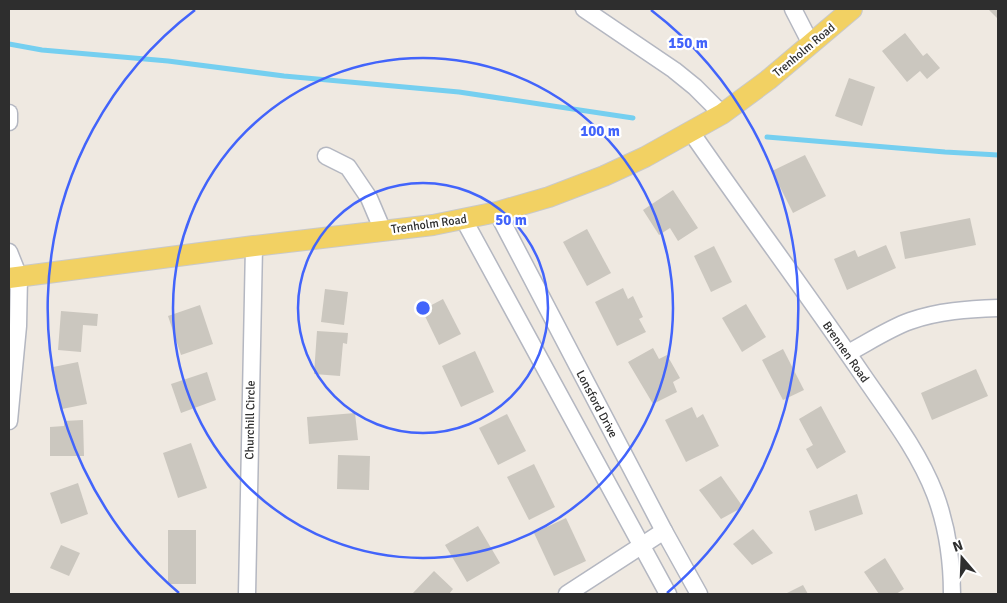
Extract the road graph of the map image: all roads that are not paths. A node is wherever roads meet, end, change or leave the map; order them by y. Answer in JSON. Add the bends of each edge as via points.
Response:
{"nodes":[{"id":1,"x":584,"y":9,"type":"edge"},
{"id":2,"x":793,"y":9,"type":"edge"},
{"id":3,"x":852,"y":9,"type":"edge"},
{"id":4,"x":811,"y":44,"type":"junction"},
{"id":5,"x":9,"y":112,"type":"edge"},
{"id":6,"x":722,"y":114,"type":"junction"},
{"id":7,"x":9,"y":122,"type":"edge"},
{"id":8,"x":691,"y":132,"type":"junction"},
{"id":9,"x":326,"y":156,"type":"dead end"},
{"id":10,"x":497,"y":212,"type":"junction"},
{"id":11,"x":464,"y":220,"type":"junction"},
{"id":12,"x":383,"y":231,"type":"junction"},
{"id":13,"x":254,"y":246,"type":"junction"},
{"id":14,"x":9,"y":252,"type":"edge"},
{"id":15,"x":14,"y":278,"type":"edge"},
{"id":16,"x":998,"y":308,"type":"edge"},
{"id":17,"x":848,"y":353,"type":"junction"},
{"id":18,"x":9,"y":421,"type":"edge"},
{"id":19,"x":664,"y":531,"type":"junction"},
{"id":20,"x":641,"y":546,"type":"junction"},
{"id":21,"x":247,"y":594,"type":"edge"},
{"id":22,"x":567,"y":594,"type":"edge"},
{"id":23,"x":668,"y":594,"type":"edge"},
{"id":24,"x":699,"y":594,"type":"edge"},
{"id":25,"x":952,"y":594,"type":"edge"}],
"edges":[{"from":1,"to":6,"type":"street","via":[[674,70]]},
{"from":2,"to":4,"type":"street"},
{"from":3,"to":4,"type":"main road","name":"Trenholm Road"},
{"from":4,"to":6,"type":"main road","name":"Trenholm Road"},
{"from":5,"to":7,"type":"street"},
{"from":6,"to":8,"type":"main road","name":"Trenholm Road"},
{"from":8,"to":10,"type":"main road","name":"Trenholm Road","via":[[604,176]]},
{"from":8,"to":17,"type":"street","name":"Brennen Road"},
{"from":9,"to":12,"type":"street","via":[[348,167],[369,198]]},
{"from":10,"to":11,"type":"main road","name":"Trenholm Road"},
{"from":10,"to":19,"type":"street","name":"Lonsford Drive"},
{"from":11,"to":12,"type":"main road","name":"Trenholm Road"},
{"from":11,"to":20,"type":"street"},
{"from":12,"to":13,"type":"main road","name":"Trenholm Road"},
{"from":13,"to":15,"type":"main road","name":"Trenholm Road"},
{"from":13,"to":21,"type":"street","name":"Churchill Circle"},
{"from":14,"to":15,"type":"street"},
{"from":15,"to":18,"type":"street","via":[[18,326]]},
{"from":16,"to":17,"type":"street","via":[[970,309],[909,321]]},
{"from":17,"to":25,"type":"street","name":"Brennen Road","via":[[906,439],[934,492],[948,541]]},
{"from":19,"to":20,"type":"street"},
{"from":19,"to":24,"type":"street","name":"Lonsford Drive"},
{"from":20,"to":22,"type":"street"},
{"from":20,"to":23,"type":"street"}]}
